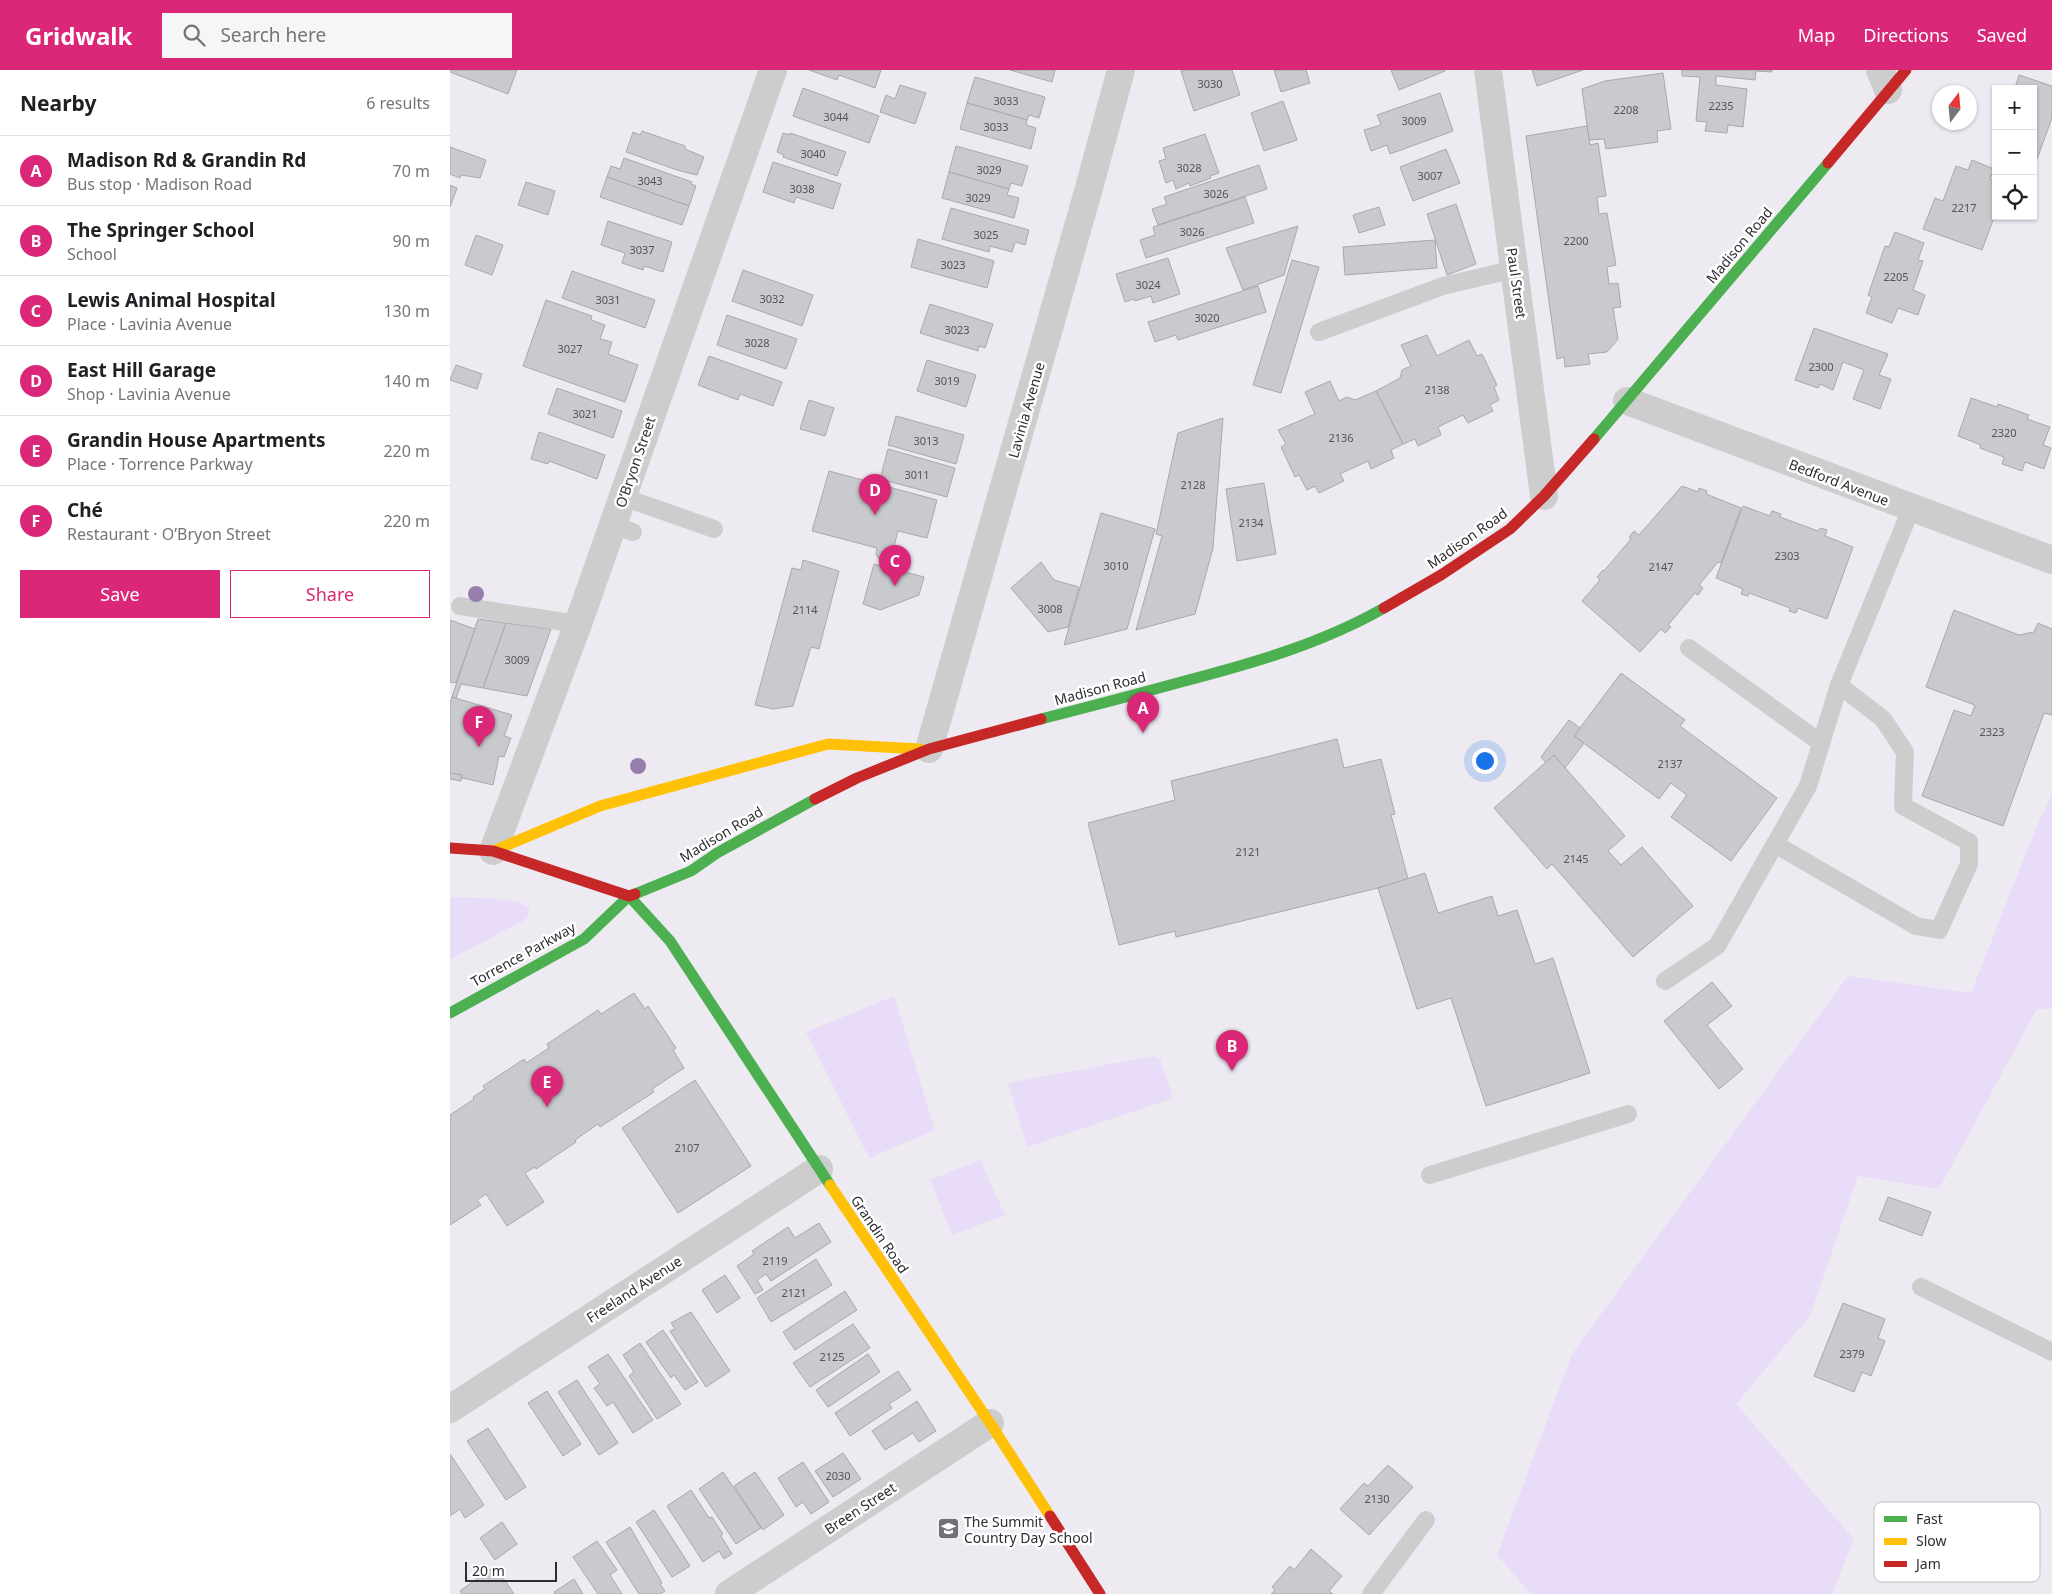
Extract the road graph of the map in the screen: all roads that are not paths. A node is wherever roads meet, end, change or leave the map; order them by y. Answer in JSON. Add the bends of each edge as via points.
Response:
{"nodes":[{"id":1,"x":773,"y":70,"type":"edge"},
{"id":2,"x":1121,"y":70,"type":"edge"},
{"id":3,"x":1488,"y":70,"type":"edge"},
{"id":4,"x":1906,"y":70,"type":"edge"},
{"id":5,"x":1884,"y":80,"type":"edge"},
{"id":6,"x":1515,"y":269,"type":"junction"},
{"id":7,"x":1319,"y":332,"type":"dead end"},
{"id":8,"x":1627,"y":401,"type":"junction"},
{"id":9,"x":1544,"y":496,"type":"junction"},
{"id":10,"x":623,"y":497,"type":"junction"},
{"id":11,"x":1911,"y":509,"type":"junction"},
{"id":12,"x":714,"y":529,"type":"dead end"},
{"id":13,"x":2052,"y":560,"type":"edge"},
{"id":14,"x":460,"y":606,"type":"dead end"},
{"id":15,"x":578,"y":624,"type":"junction"},
{"id":16,"x":1689,"y":648,"type":"dead end"},
{"id":17,"x":1839,"y":685,"type":"junction"},
{"id":18,"x":1821,"y":743,"type":"junction"},
{"id":19,"x":929,"y":749,"type":"junction"},
{"id":20,"x":1775,"y":844,"type":"junction"},
{"id":21,"x":450,"y":848,"type":"edge"},
{"id":22,"x":494,"y":851,"type":"junction"},
{"id":23,"x":629,"y":896,"type":"junction"},
{"id":24,"x":1665,"y":981,"type":"dead end"},
{"id":25,"x":450,"y":1013,"type":"edge"},
{"id":26,"x":1628,"y":1114,"type":"dead end"},
{"id":27,"x":819,"y":1169,"type":"junction"},
{"id":28,"x":1430,"y":1175,"type":"dead end"},
{"id":29,"x":1921,"y":1287,"type":"dead end"},
{"id":30,"x":2052,"y":1352,"type":"edge"},
{"id":31,"x":450,"y":1409,"type":"edge"},
{"id":32,"x":990,"y":1423,"type":"junction"},
{"id":33,"x":1426,"y":1520,"type":"dead end"},
{"id":34,"x":729,"y":1594,"type":"edge"},
{"id":35,"x":1100,"y":1594,"type":"edge"},
{"id":36,"x":1371,"y":1594,"type":"edge"}],
"edges":[{"from":1,"to":10,"type":"street","name":"O’Bryon Street"},
{"from":2,"to":19,"type":"street","name":"Lavinia Avenue"},
{"from":3,"to":6,"type":"street","name":"Paul Street"},
{"from":4,"to":5,"type":"main road","name":"Madison Road"},
{"from":5,"to":8,"type":"main road","name":"Madison Road"},
{"from":6,"to":7,"type":"lane","via":[[1443,286]]},
{"from":6,"to":9,"type":"street","name":"Paul Street"},
{"from":8,"to":9,"type":"main road","name":"Madison Road"},
{"from":8,"to":11,"type":"street","name":"Bedford Avenue"},
{"from":9,"to":19,"type":"main road","name":"Madison Road","via":[[1510,529],[1441,575],[1368,617],[1303,645],[1234,668]]},
{"from":10,"to":12,"type":"lane"},
{"from":10,"to":15,"type":"street","name":"O’Bryon Street","via":[[623,529]]},
{"from":11,"to":13,"type":"street","name":"Bedford Avenue"},
{"from":11,"to":17,"type":"lane"},
{"from":14,"to":15,"type":"lane"},
{"from":15,"to":22,"type":"street","name":"O’Bryon Street"},
{"from":16,"to":18,"type":"lane"},
{"from":17,"to":18,"type":"lane"},
{"from":17,"to":20,"type":"lane","via":[[1883,719],[1905,752],[1904,806],[1969,842],[1969,864],[1939,930],[1916,926]]},
{"from":18,"to":20,"type":"lane","via":[[1808,786]]},
{"from":19,"to":22,"type":"main road","name":"Madison Road","via":[[828,744],[600,806]]},
{"from":19,"to":23,"type":"main road","name":"Madison Road","via":[[857,778],[793,809],[690,871]]},
{"from":20,"to":24,"type":"lane","via":[[1717,946]]},
{"from":21,"to":22,"type":"main road","name":"Madison Road"},
{"from":22,"to":23,"type":"main road","name":"Madison Road"},
{"from":23,"to":25,"type":"main road","name":"Torrence Parkway","via":[[584,939]]},
{"from":23,"to":27,"type":"main road","name":"Grandin Road","via":[[670,941]]},
{"from":26,"to":28,"type":"lane"},
{"from":27,"to":31,"type":"street","name":"Freeland Avenue"},
{"from":27,"to":32,"type":"main road","name":"Grandin Road"},
{"from":29,"to":30,"type":"lane"},
{"from":32,"to":34,"type":"street","name":"Breen Street"},
{"from":32,"to":35,"type":"main road","name":"Grandin Road"},
{"from":33,"to":36,"type":"lane"}]}
